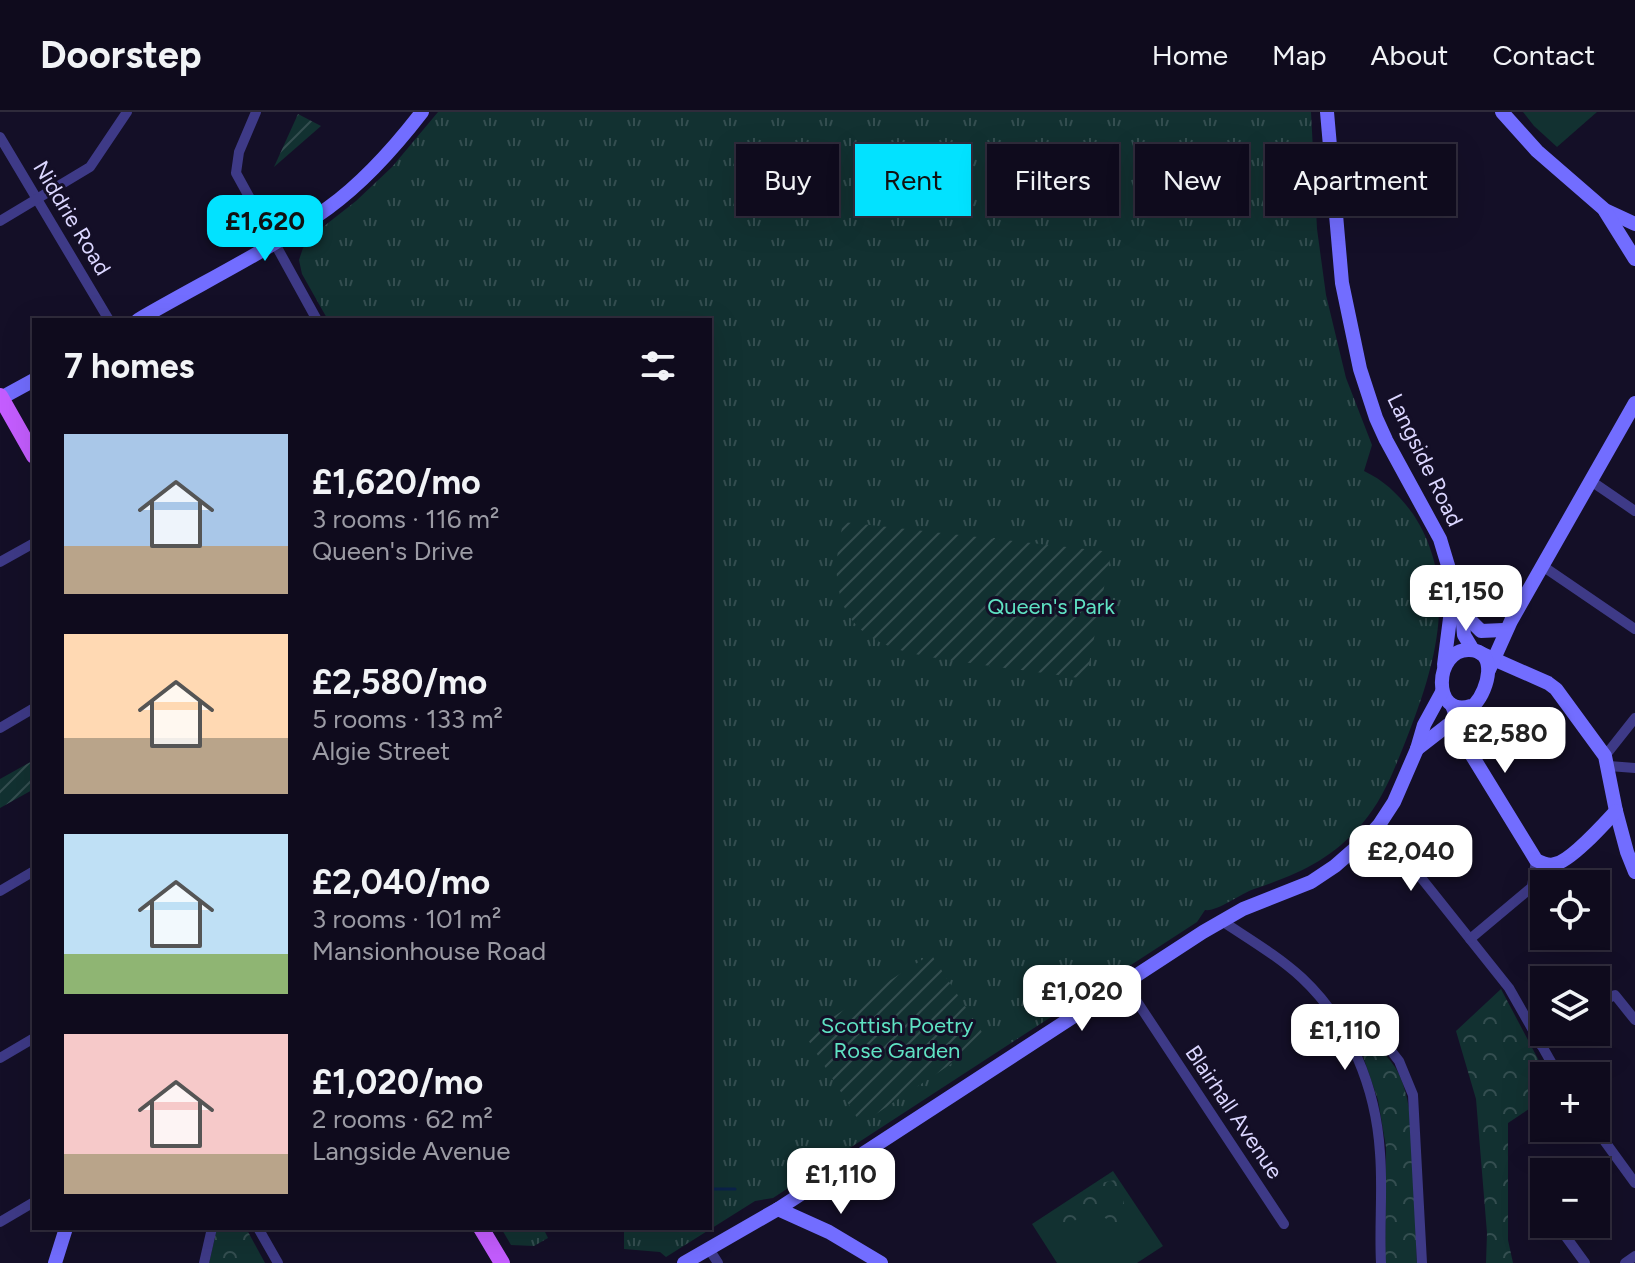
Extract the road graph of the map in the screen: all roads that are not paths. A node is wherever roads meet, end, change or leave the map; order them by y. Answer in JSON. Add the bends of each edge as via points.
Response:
{"nodes":[{"id":1,"x":127,"y":112,"type":"edge"},
{"id":2,"x":256,"y":112,"type":"edge"},
{"id":3,"x":422,"y":112,"type":"edge"},
{"id":4,"x":1327,"y":112,"type":"edge"},
{"id":5,"x":1502,"y":112,"type":"edge"},
{"id":6,"x":0,"y":137,"type":"edge"},
{"id":7,"x":37,"y":199,"type":"junction"},
{"id":8,"x":1605,"y":210,"type":"junction"},
{"id":9,"x":0,"y":221,"type":"edge"},
{"id":10,"x":1635,"y":224,"type":"edge"},
{"id":11,"x":273,"y":243,"type":"junction"},
{"id":12,"x":1635,"y":259,"type":"edge"},
{"id":13,"x":159,"y":315,"type":"edge"},
{"id":14,"x":108,"y":318,"type":"edge"},
{"id":15,"x":316,"y":318,"type":"edge"},
{"id":16,"x":32,"y":381,"type":"edge"},
{"id":17,"x":0,"y":398,"type":"edge"},
{"id":18,"x":1635,"y":403,"type":"edge"},
{"id":19,"x":32,"y":453,"type":"edge"},
{"id":20,"x":1591,"y":481,"type":"junction"},
{"id":21,"x":1635,"y":511,"type":"edge"},
{"id":22,"x":32,"y":544,"type":"edge"},
{"id":23,"x":0,"y":562,"type":"edge"},
{"id":24,"x":1544,"y":567,"type":"junction"},
{"id":25,"x":1454,"y":590,"type":"junction"},
{"id":26,"x":1462,"y":612,"type":"junction"},
{"id":27,"x":1507,"y":625,"type":"junction"},
{"id":28,"x":1635,"y":629,"type":"edge"},
{"id":29,"x":1482,"y":657,"type":"junction"},
{"id":30,"x":1515,"y":668,"type":"junction"},
{"id":31,"x":1444,"y":672,"type":"junction"},
{"id":32,"x":1442,"y":692,"type":"junction"},
{"id":33,"x":32,"y":709,"type":"edge"},
{"id":34,"x":1455,"y":712,"type":"junction"},
{"id":35,"x":1635,"y":718,"type":"edge"},
{"id":36,"x":0,"y":728,"type":"edge"},
{"id":37,"x":1436,"y":733,"type":"junction"},
{"id":38,"x":1417,"y":749,"type":"junction"},
{"id":39,"x":1468,"y":749,"type":"junction"},
{"id":40,"x":1607,"y":761,"type":"junction"},
{"id":41,"x":1635,"y":768,"type":"edge"},
{"id":42,"x":1616,"y":811,"type":"junction"},
{"id":43,"x":1379,"y":825,"type":"junction"},
{"id":44,"x":1597,"y":832,"type":"junction"},
{"id":45,"x":1627,"y":852,"type":"junction"},
{"id":46,"x":1536,"y":860,"type":"junction"},
{"id":47,"x":32,"y":872,"type":"edge"},
{"id":48,"x":1635,"y":872,"type":"edge"},
{"id":49,"x":0,"y":891,"type":"edge"},
{"id":50,"x":1222,"y":921,"type":"junction"},
{"id":51,"x":1470,"y":939,"type":"junction"},
{"id":52,"x":1124,"y":982,"type":"junction"},
{"id":53,"x":1610,"y":997,"type":"edge"},
{"id":54,"x":1337,"y":1019,"type":"junction"},
{"id":55,"x":1635,"y":1020,"type":"edge"},
{"id":56,"x":1530,"y":1025,"type":"edge"},
{"id":57,"x":32,"y":1039,"type":"edge"},
{"id":58,"x":0,"y":1058,"type":"edge"},
{"id":59,"x":1605,"y":1142,"type":"edge"},
{"id":60,"x":1635,"y":1183,"type":"edge"},
{"id":61,"x":32,"y":1203,"type":"edge"},
{"id":62,"x":778,"y":1209,"type":"junction"},
{"id":63,"x":0,"y":1222,"type":"edge"},
{"id":64,"x":1284,"y":1224,"type":"dead end"},
{"id":65,"x":65,"y":1230,"type":"edge"},
{"id":66,"x":212,"y":1230,"type":"edge"},
{"id":67,"x":259,"y":1230,"type":"edge"},
{"id":68,"x":482,"y":1230,"type":"edge"},
{"id":69,"x":1567,"y":1238,"type":"edge"},
{"id":70,"x":709,"y":1249,"type":"junction"},
{"id":71,"x":1635,"y":1256,"type":"edge"},
{"id":72,"x":55,"y":1263,"type":"edge"},
{"id":73,"x":204,"y":1263,"type":"edge"},
{"id":74,"x":278,"y":1263,"type":"edge"},
{"id":75,"x":502,"y":1263,"type":"edge"},
{"id":76,"x":684,"y":1263,"type":"edge"},
{"id":77,"x":718,"y":1263,"type":"edge"},
{"id":78,"x":881,"y":1263,"type":"edge"},
{"id":79,"x":1381,"y":1263,"type":"edge"},
{"id":80,"x":1422,"y":1263,"type":"edge"},
{"id":81,"x":1585,"y":1263,"type":"edge"},
{"id":82,"x":1625,"y":1263,"type":"edge"}],
"edges":[{"from":1,"to":7,"type":"street","via":[[90,167]]},
{"from":2,"to":11,"type":"street","via":[[236,173]]},
{"from":3,"to":11,"type":"street","via":[[354,187]]},
{"from":4,"to":25,"type":"street","name":"Langside Road","via":[[1337,246],[1351,336],[1376,418],[1440,539]]},
{"from":5,"to":8,"type":"street","via":[[1537,151]]},
{"from":6,"to":7,"type":"street","name":"Niddrie Road"},
{"from":7,"to":9,"type":"street"},
{"from":7,"to":14,"type":"street","name":"Niddrie Road"},
{"from":8,"to":10,"type":"street"},
{"from":8,"to":12,"type":"street"},
{"from":11,"to":13,"type":"street"},
{"from":11,"to":15,"type":"street"},
{"from":16,"to":17,"type":"street"},
{"from":17,"to":19,"type":"main road"},
{"from":18,"to":20,"type":"street"},
{"from":20,"to":21,"type":"street"},
{"from":20,"to":24,"type":"street"},
{"from":22,"to":23,"type":"street"},
{"from":24,"to":27,"type":"street"},
{"from":24,"to":28,"type":"street"},
{"from":25,"to":26,"type":"street","name":"Langside Road"},
{"from":25,"to":31,"type":"street","name":"Langside Road"},
{"from":26,"to":27,"type":"street","via":[[1481,631]]},
{"from":26,"to":29,"type":"street","name":"Langside Road","via":[[1464,635]]},
{"from":27,"to":29,"type":"street"},
{"from":27,"to":30,"type":"street"},
{"from":29,"to":30,"type":"street"},
{"from":29,"to":31,"type":"street","via":[[1464,650],[1454,655]]},
{"from":29,"to":34,"type":"street","via":[[1482,694]]},
{"from":30,"to":40,"type":"street","via":[[1556,689]]},
{"from":31,"to":32,"type":"street"},
{"from":32,"to":34,"type":"street"},
{"from":32,"to":38,"type":"street"},
{"from":33,"to":36,"type":"street"},
{"from":34,"to":37,"type":"street"},
{"from":34,"to":39,"type":"street"},
{"from":35,"to":40,"type":"street"},
{"from":37,"to":38,"type":"street"},
{"from":37,"to":39,"type":"street"},
{"from":38,"to":43,"type":"street"},
{"from":39,"to":46,"type":"street"},
{"from":40,"to":41,"type":"street"},
{"from":40,"to":42,"type":"street"},
{"from":42,"to":44,"type":"street"},
{"from":42,"to":45,"type":"street"},
{"from":43,"to":50,"type":"street","via":[[1311,882]]},
{"from":43,"to":51,"type":"street"},
{"from":44,"to":45,"type":"street","via":[[1614,837]]},
{"from":44,"to":46,"type":"street","via":[[1558,864]]},
{"from":45,"to":48,"type":"street"},
{"from":46,"to":51,"type":"street","via":[[1532,887]]},
{"from":47,"to":49,"type":"street"},
{"from":50,"to":52,"type":"street"},
{"from":50,"to":54,"type":"street","via":[[1299,976]]},
{"from":51,"to":56,"type":"street","via":[[1509,988]]},
{"from":52,"to":62,"type":"street"},
{"from":52,"to":64,"type":"street","name":"Blairhall Avenue"},
{"from":53,"to":55,"type":"street","via":[[1615,995]]},
{"from":54,"to":79,"type":"street","via":[[1363,1072],[1378,1128]]},
{"from":54,"to":80,"type":"street","via":[[1363,1027],[1385,1043],[1413,1095]]},
{"from":57,"to":58,"type":"street"},
{"from":59,"to":60,"type":"street"},
{"from":61,"to":63,"type":"street"},
{"from":62,"to":70,"type":"street"},
{"from":62,"to":78,"type":"street"},
{"from":65,"to":72,"type":"street"},
{"from":66,"to":73,"type":"street"},
{"from":67,"to":74,"type":"street"},
{"from":68,"to":75,"type":"main road"},
{"from":69,"to":81,"type":"street"},
{"from":70,"to":76,"type":"street"},
{"from":70,"to":77,"type":"street"},
{"from":71,"to":82,"type":"street"}]}
